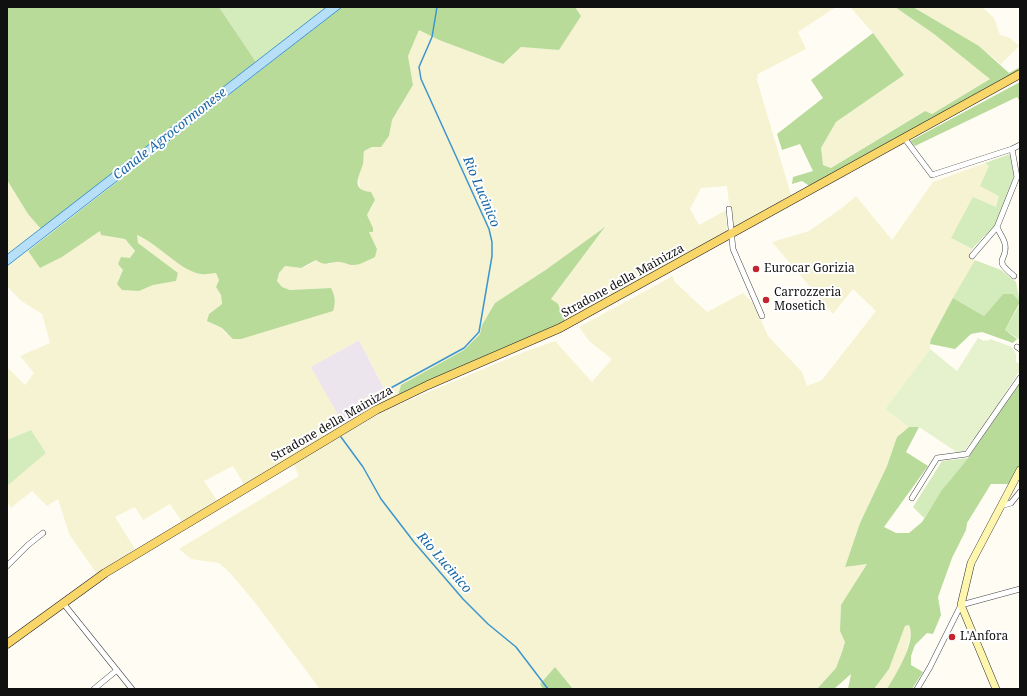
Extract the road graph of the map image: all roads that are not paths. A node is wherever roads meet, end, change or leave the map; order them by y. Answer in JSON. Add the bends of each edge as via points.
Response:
{"nodes":[{"id":1,"x":1020,"y":74,"type":"edge"},
{"id":2,"x":905,"y":139,"type":"junction"},
{"id":3,"x":1020,"y":145,"type":"edge"},
{"id":4,"x":1012,"y":149,"type":"junction"},
{"id":5,"x":729,"y":209,"type":"dead end"},
{"id":6,"x":997,"y":227,"type":"junction"},
{"id":7,"x":730,"y":236,"type":"junction"},
{"id":8,"x":972,"y":256,"type":"dead end"},
{"id":9,"x":1014,"y":276,"type":"dead end"},
{"id":10,"x":762,"y":316,"type":"dead end"},
{"id":11,"x":1020,"y":378,"type":"edge"},
{"id":12,"x":1020,"y":470,"type":"edge"},
{"id":13,"x":1020,"y":492,"type":"edge"},
{"id":14,"x":912,"y":498,"type":"dead end"},
{"id":15,"x":1001,"y":506,"type":"junction"},
{"id":16,"x":43,"y":534,"type":"dead end"},
{"id":17,"x":7,"y":566,"type":"edge"},
{"id":18,"x":1020,"y":589,"type":"edge"},
{"id":19,"x":64,"y":603,"type":"junction"},
{"id":20,"x":961,"y":605,"type":"junction"},
{"id":21,"x":7,"y":644,"type":"edge"},
{"id":22,"x":117,"y":670,"type":"junction"},
{"id":23,"x":94,"y":689,"type":"edge"},
{"id":24,"x":132,"y":689,"type":"edge"},
{"id":25,"x":917,"y":689,"type":"edge"},
{"id":26,"x":996,"y":689,"type":"edge"}],
"edges":[{"from":1,"to":2,"type":"main road","name":"Stradone della Mainizza"},
{"from":2,"to":4,"type":"street","via":[[932,175]]},
{"from":2,"to":7,"type":"main road","name":"Stradone della Mainizza"},
{"from":3,"to":4,"type":"street"},
{"from":4,"to":6,"type":"street","via":[[1017,177]]},
{"from":5,"to":7,"type":"street"},
{"from":6,"to":8,"type":"street"},
{"from":6,"to":9,"type":"street","via":[[1005,244],[1001,262]]},
{"from":7,"to":10,"type":"street","via":[[733,249]]},
{"from":7,"to":19,"type":"main road","name":"Stradone della Mainizza","via":[[560,328],[376,410],[105,573]]},
{"from":11,"to":14,"type":"street","via":[[967,454],[937,458]]},
{"from":12,"to":15,"type":"street"},
{"from":13,"to":15,"type":"street","via":[[1011,503]]},
{"from":15,"to":20,"type":"street","via":[[971,563]]},
{"from":16,"to":17,"type":"street"},
{"from":18,"to":20,"type":"street"},
{"from":19,"to":21,"type":"main road","name":"Stradone della Mainizza"},
{"from":19,"to":22,"type":"street"},
{"from":20,"to":25,"type":"street"},
{"from":20,"to":26,"type":"street"},
{"from":22,"to":23,"type":"street"},
{"from":22,"to":24,"type":"street"}]}
